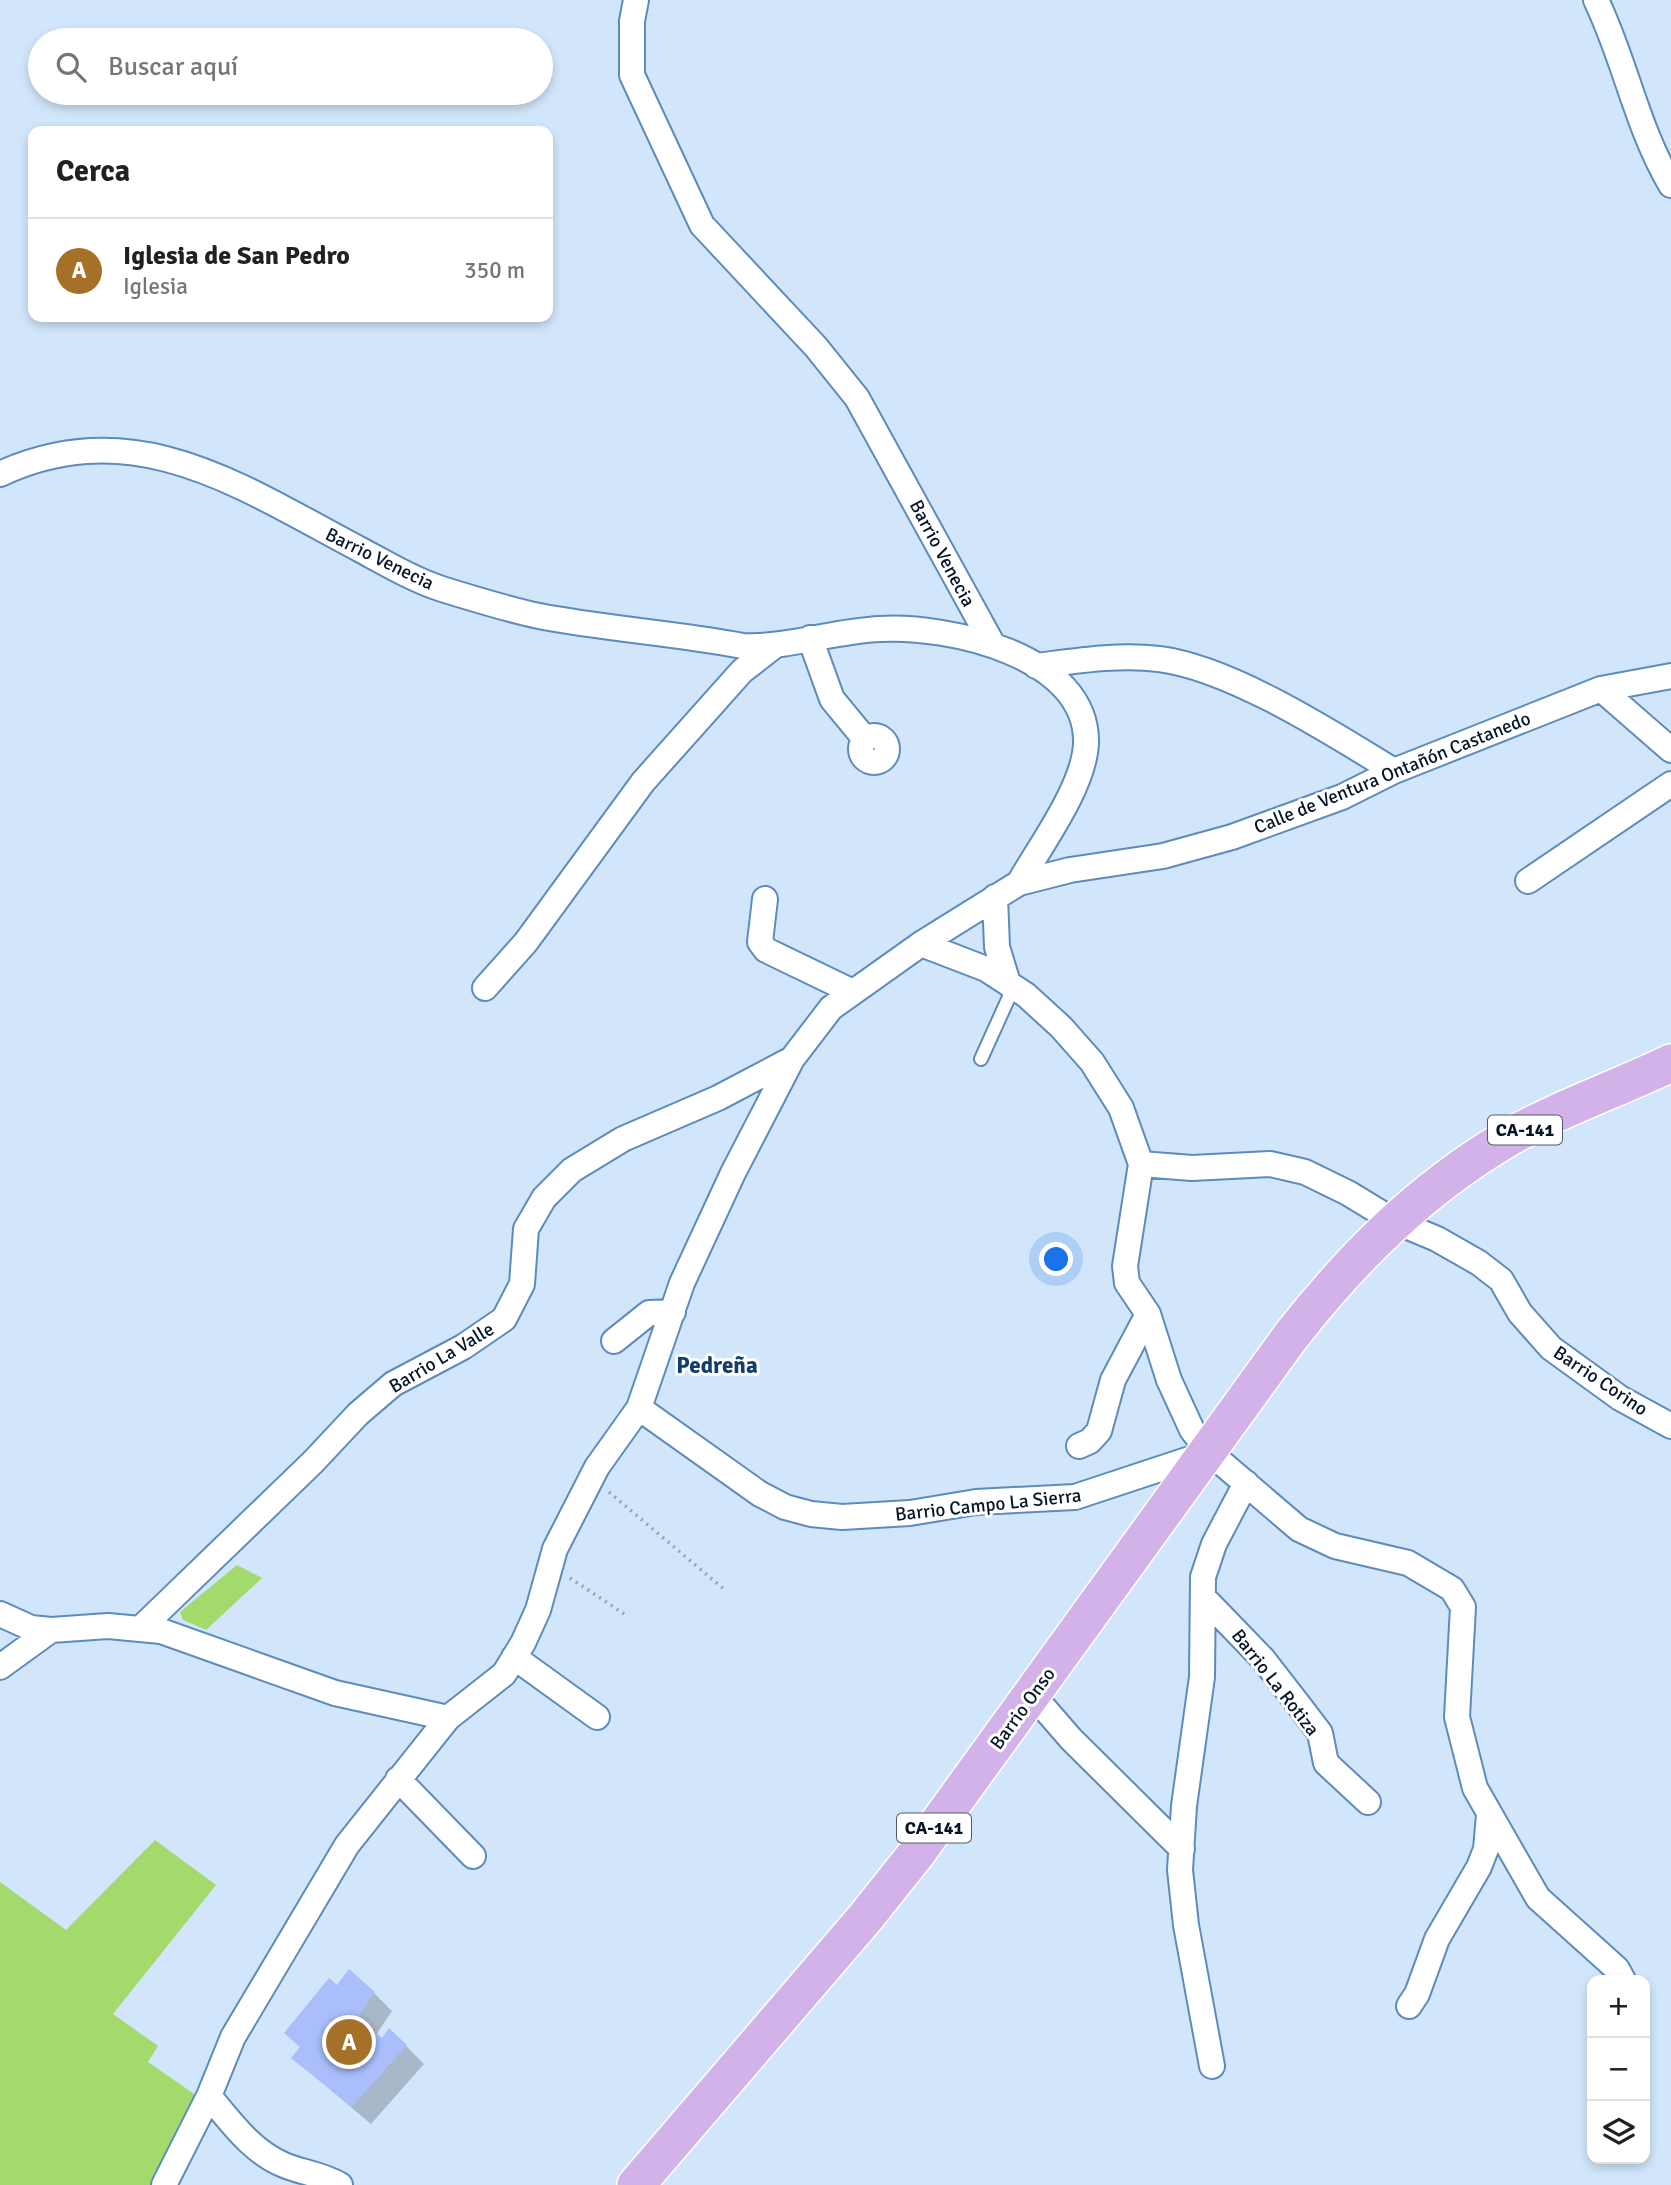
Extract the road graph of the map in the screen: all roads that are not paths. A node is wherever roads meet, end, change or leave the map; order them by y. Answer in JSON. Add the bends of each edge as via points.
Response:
{"nodes":[{"id":1,"x":636,"y":0,"type":"edge"},
{"id":2,"x":1596,"y":0,"type":"edge"},
{"id":3,"x":1671,"y":185,"type":"edge"},
{"id":4,"x":0,"y":474,"type":"edge"},
{"id":5,"x":810,"y":638,"type":"junction"},
{"id":6,"x":993,"y":645,"type":"junction"},
{"id":7,"x":774,"y":647,"type":"junction"},
{"id":8,"x":1036,"y":666,"type":"junction"},
{"id":9,"x":1671,"y":677,"type":"edge"},
{"id":10,"x":1601,"y":689,"type":"junction"},
{"id":11,"x":865,"y":739,"type":"dead end"},
{"id":12,"x":1671,"y":750,"type":"edge"},
{"id":13,"x":1394,"y":771,"type":"junction"},
{"id":14,"x":1671,"y":784,"type":"edge"},
{"id":15,"x":1528,"y":881,"type":"dead end"},
{"id":16,"x":1019,"y":883,"type":"junction"},
{"id":17,"x":995,"y":897,"type":"junction"},
{"id":18,"x":765,"y":899,"type":"dead end"},
{"id":19,"x":921,"y":944,"type":"junction"},
{"id":20,"x":1008,"y":983,"type":"junction"},
{"id":21,"x":485,"y":988,"type":"dead end"},
{"id":22,"x":853,"y":992,"type":"junction"},
{"id":23,"x":792,"y":1059,"type":"junction"},
{"id":24,"x":981,"y":1059,"type":"dead end"},
{"id":25,"x":1671,"y":1063,"type":"edge"},
{"id":26,"x":1141,"y":1164,"type":"junction"},
{"id":27,"x":1394,"y":1221,"type":"junction"},
{"id":28,"x":673,"y":1312,"type":"junction"},
{"id":29,"x":1148,"y":1314,"type":"junction"},
{"id":30,"x":614,"y":1341,"type":"dead end"},
{"id":31,"x":639,"y":1408,"type":"junction"},
{"id":32,"x":1671,"y":1426,"type":"edge"},
{"id":33,"x":1079,"y":1446,"type":"dead end"},
{"id":34,"x":1209,"y":1452,"type":"junction"},
{"id":35,"x":1247,"y":1483,"type":"junction"},
{"id":36,"x":1203,"y":1597,"type":"junction"},
{"id":37,"x":0,"y":1614,"type":"edge"},
{"id":38,"x":140,"y":1629,"type":"junction"},
{"id":39,"x":51,"y":1630,"type":"junction"},
{"id":40,"x":514,"y":1657,"type":"junction"},
{"id":41,"x":0,"y":1667,"type":"edge"},
{"id":42,"x":1032,"y":1694,"type":"junction"},
{"id":43,"x":597,"y":1717,"type":"dead end"},
{"id":44,"x":448,"y":1718,"type":"junction"},
{"id":45,"x":398,"y":1779,"type":"junction"},
{"id":46,"x":1368,"y":1802,"type":"dead end"},
{"id":47,"x":1489,"y":1815,"type":"junction"},
{"id":48,"x":1181,"y":1849,"type":"junction"},
{"id":49,"x":473,"y":1856,"type":"dead end"},
{"id":50,"x":1620,"y":1975,"type":"edge"},
{"id":51,"x":1409,"y":2006,"type":"dead end"},
{"id":52,"x":1212,"y":2066,"type":"dead end"},
{"id":53,"x":209,"y":2096,"type":"junction"},
{"id":54,"x":164,"y":2185,"type":"edge"},
{"id":55,"x":340,"y":2185,"type":"edge"},
{"id":56,"x":636,"y":2185,"type":"edge"}],
"edges":[{"from":1,"to":6,"type":"street","name":"Barrio Venecia","via":[[632,75],[702,225],[857,398]]},
{"from":2,"to":3,"type":"street","via":[[1614,37],[1649,145]]},
{"from":4,"to":7,"type":"street","name":"Barrio Venecia","via":[[25,462],[70,451],[130,452],[183,461],[449,591],[537,615]]},
{"from":5,"to":6,"type":"street","name":"Barrio Venecia","via":[[882,628],[943,632]]},
{"from":5,"to":7,"type":"street","name":"Barrio Venecia"},
{"from":5,"to":11,"type":"street","via":[[832,699]]},
{"from":6,"to":8,"type":"street","name":"Barrio Venecia"},
{"from":7,"to":21,"type":"street","name":"Barrio Venecia","via":[[742,671],[643,782],[526,942]]},
{"from":8,"to":13,"type":"street","via":[[1106,658],[1160,659],[1198,670],[1260,696]]},
{"from":8,"to":16,"type":"street","name":"Barrio Venecia","via":[[1058,680],[1076,707],[1086,747],[1069,794]]},
{"from":9,"to":10,"type":"street","name":"Calle de Ventura Ontañón Castanedo"},
{"from":10,"to":12,"type":"street"},
{"from":10,"to":13,"type":"street","name":"Calle de Ventura Ontañón Castanedo"},
{"from":13,"to":16,"type":"street","name":"Calle de Ventura Ontañón Castanedo","via":[[1342,797],[1232,837],[1163,856]]},
{"from":14,"to":15,"type":"street"},
{"from":16,"to":17,"type":"street","name":"Calle de Ventura Ontañón Castanedo"},
{"from":17,"to":19,"type":"street","name":"Calle de Ventura Ontañón Castanedo"},
{"from":17,"to":20,"type":"street","via":[[997,947]]},
{"from":18,"to":22,"type":"street","via":[[760,942],[766,950]]},
{"from":19,"to":20,"type":"street","via":[[986,969]]},
{"from":19,"to":22,"type":"street","name":"Calle de Ventura Ontañón Castanedo"},
{"from":20,"to":24,"type":"lane","via":[[1009,998]]},
{"from":20,"to":26,"type":"street","via":[[1060,1027],[1092,1062],[1121,1108]]},
{"from":22,"to":23,"type":"street","name":"Calle de Ventura Ontañón Castanedo","via":[[831,1008]]},
{"from":23,"to":28,"type":"street","name":"Calle de Ventura Ontañón Castanedo","via":[[733,1172]]},
{"from":23,"to":38,"type":"street","name":"Barrio La Valle","via":[[718,1098],[623,1139],[572,1170],[544,1198],[526,1229],[523,1284],[504,1319],[393,1384]]},
{"from":25,"to":27,"type":"main road","number":"CA-141","via":[[1507,1139]]},
{"from":26,"to":27,"type":"street","via":[[1192,1168],[1270,1164],[1305,1172]]},
{"from":26,"to":29,"type":"street","via":[[1125,1266],[1127,1283]]},
{"from":27,"to":32,"type":"street","name":"Barrio Corino","via":[[1479,1263],[1501,1280],[1520,1313],[1551,1349],[1620,1398]]},
{"from":27,"to":34,"type":"main road","name":"Barrio Onso","number":"CA-141","via":[[1334,1281]]},
{"from":28,"to":30,"type":"street","via":[[649,1313]]},
{"from":28,"to":31,"type":"street","name":"Calle de Ventura Ontañón Castanedo"},
{"from":29,"to":33,"type":"street","via":[[1113,1380],[1098,1431]]},
{"from":29,"to":34,"type":"street","via":[[1168,1380],[1192,1430]]},
{"from":31,"to":34,"type":"street","name":"Barrio Campo La Sierra","via":[[760,1494],[785,1507],[821,1515],[910,1513],[976,1502],[1075,1497]]},
{"from":31,"to":40,"type":"street","name":"Calle de Ventura Ontañón Castanedo","via":[[592,1477],[555,1549],[538,1609]]},
{"from":34,"to":35,"type":"street"},
{"from":34,"to":42,"type":"main road","name":"Barrio Onso","number":"CA-141"},
{"from":35,"to":36,"type":"street","name":"Barrio La Rotiza","via":[[1214,1544],[1203,1577]]},
{"from":35,"to":47,"type":"street","via":[[1299,1529],[1335,1546],[1409,1563],[1452,1589],[1463,1607],[1457,1717],[1475,1788]]},
{"from":36,"to":46,"type":"street","name":"Barrio La Rotiza","via":[[1263,1659],[1306,1714],[1320,1733],[1326,1763]]},
{"from":36,"to":48,"type":"street","name":"Barrio La Rotiza","via":[[1202,1677]]},
{"from":37,"to":39,"type":"street","via":[[31,1628]]},
{"from":38,"to":39,"type":"street"},
{"from":38,"to":44,"type":"street","via":[[161,1631],[335,1693]]},
{"from":39,"to":41,"type":"street"},
{"from":40,"to":43,"type":"street"},
{"from":40,"to":44,"type":"street","name":"Calle de Ventura Ontañón Castanedo","via":[[484,1693]]},
{"from":42,"to":48,"type":"street"},
{"from":42,"to":56,"type":"main road","name":"Barrio Onso","number":"CA-141","via":[[865,1917]]},
{"from":44,"to":45,"type":"street","name":"Calle de Ventura Ontañón Castanedo"},
{"from":45,"to":49,"type":"street"},
{"from":45,"to":53,"type":"street","name":"Calle de Ventura Ontañón Castanedo","via":[[347,1845],[233,2037]]},
{"from":47,"to":50,"type":"street","via":[[1538,1898]]},
{"from":47,"to":51,"type":"street","via":[[1479,1867],[1437,1939]]},
{"from":48,"to":52,"type":"street","name":"Barrio La Rotiza","via":[[1186,1925]]},
{"from":53,"to":54,"type":"street","name":"Calle de Ventura Ontañón Castanedo"},
{"from":53,"to":55,"type":"street","via":[[257,2151]]}]}
